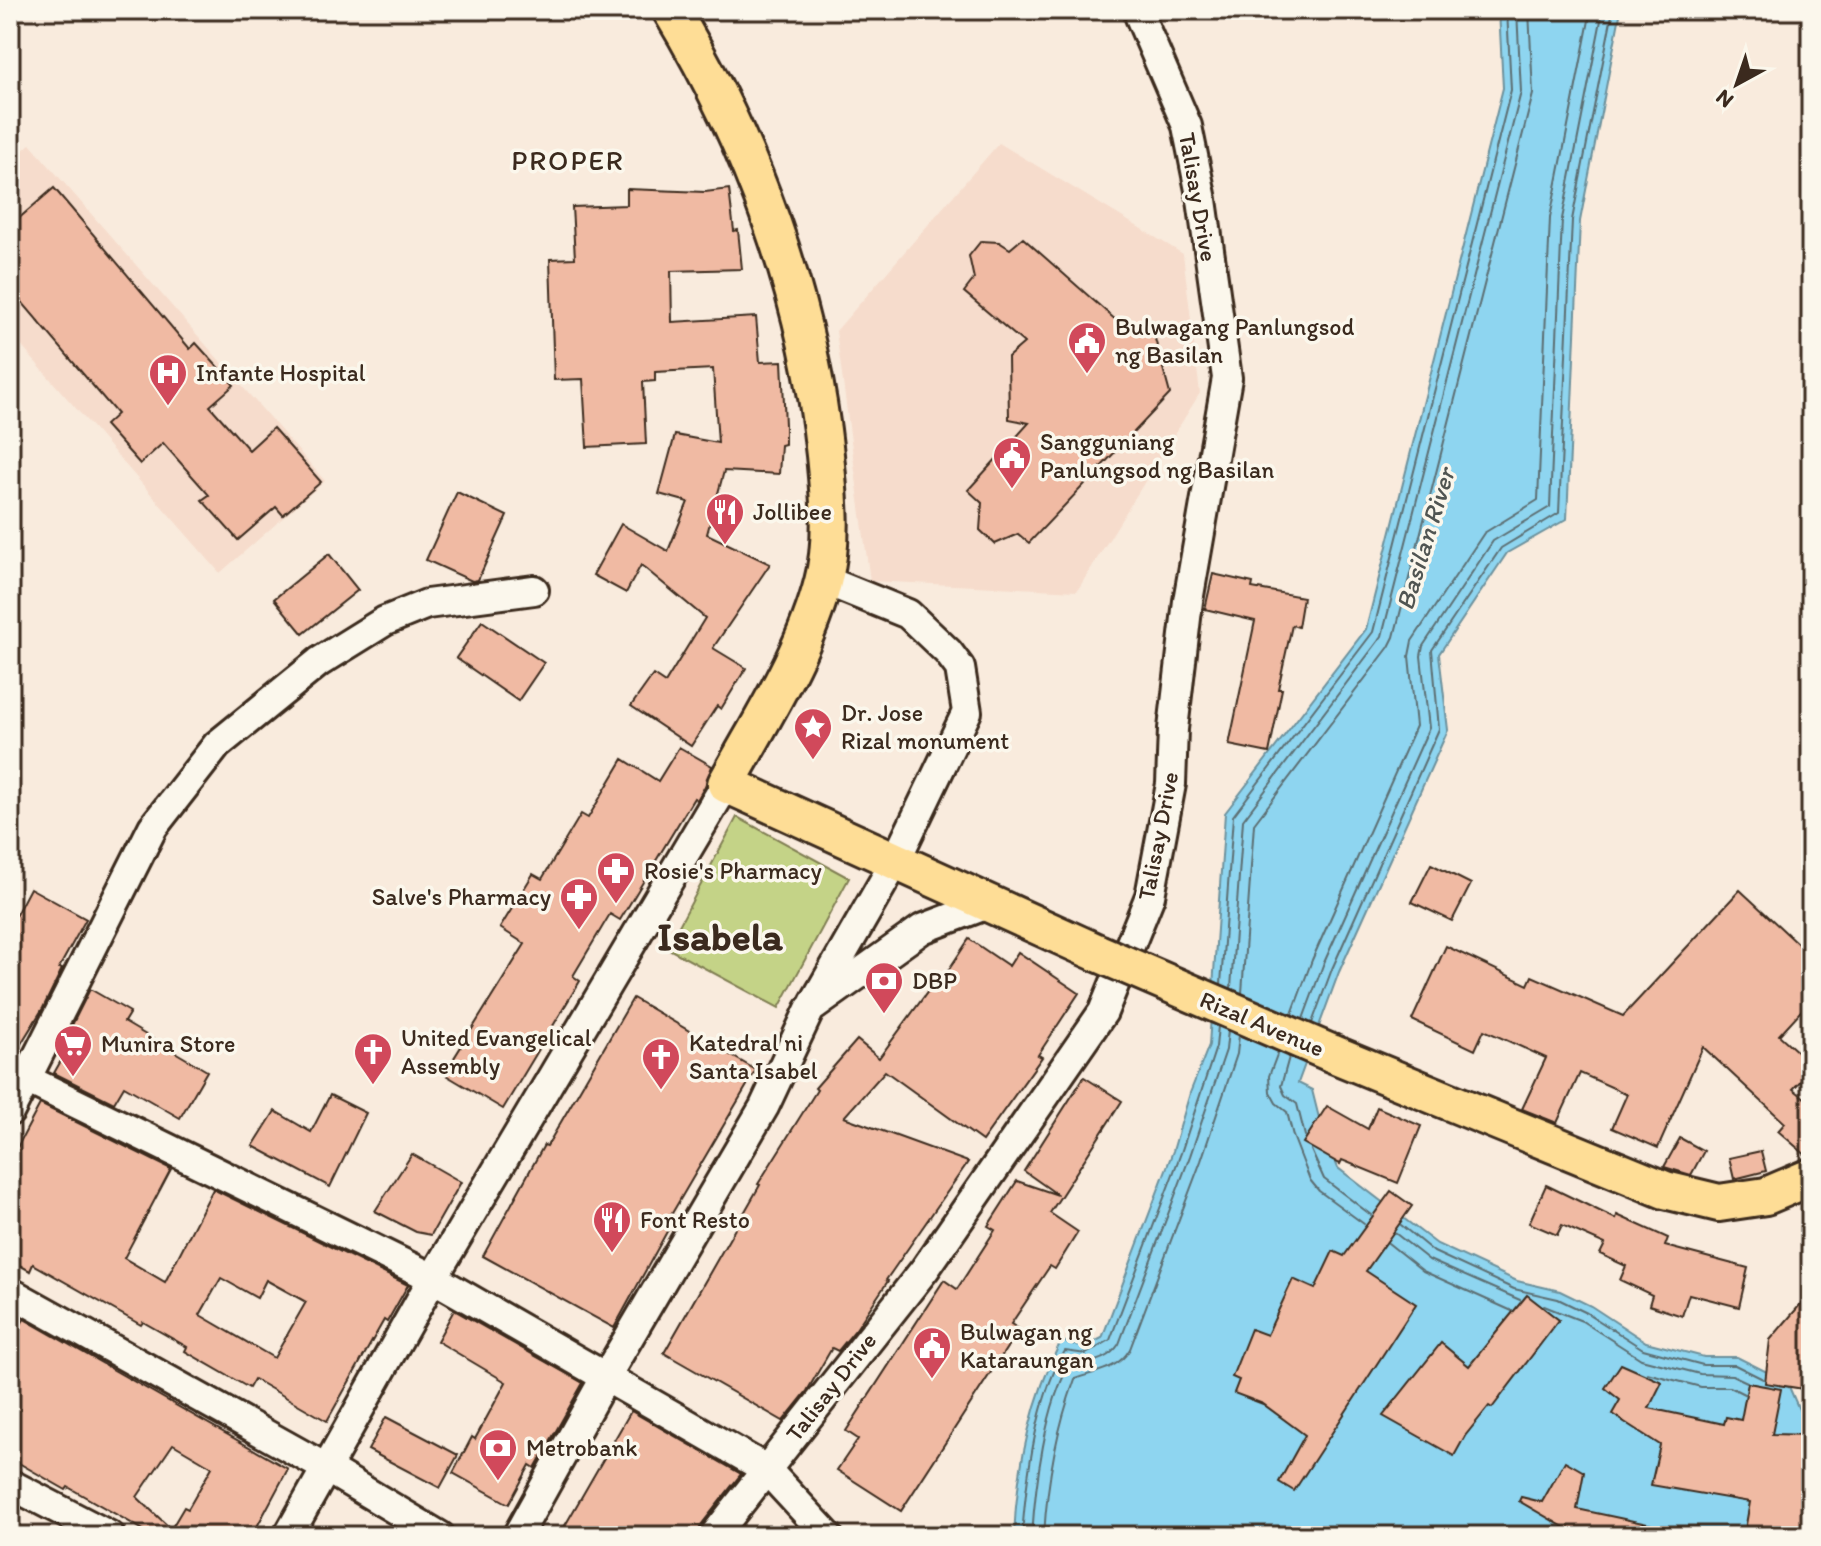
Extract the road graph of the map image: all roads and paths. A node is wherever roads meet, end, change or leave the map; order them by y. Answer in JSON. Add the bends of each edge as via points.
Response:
{"nodes":[{"id":1,"x":671,"y":10,"type":"edge"},
{"id":2,"x":1140,"y":17,"type":"dead end"},
{"id":3,"x":824,"y":580,"type":"junction"},
{"id":4,"x":534,"y":590,"type":"dead end"},
{"id":5,"x":726,"y":784,"type":"junction"},
{"id":6,"x":895,"y":862,"type":"junction"},
{"id":7,"x":988,"y":904,"type":"junction"},
{"id":8,"x":810,"y":1009,"type":"junction"},
{"id":9,"x":18,"y":1075,"type":"edge"},
{"id":10,"x":10,"y":1111,"type":"edge"},
{"id":11,"x":1811,"y":1177,"type":"edge"},
{"id":12,"x":433,"y":1278,"type":"junction"},
{"id":13,"x":10,"y":1292,"type":"edge"},
{"id":14,"x":605,"y":1378,"type":"junction"},
{"id":15,"x":326,"y":1468,"type":"junction"},
{"id":16,"x":766,"y":1469,"type":"junction"},
{"id":17,"x":10,"y":1484,"type":"edge"},
{"id":18,"x":110,"y":1536,"type":"edge"},
{"id":19,"x":288,"y":1536,"type":"edge"},
{"id":20,"x":440,"y":1536,"type":"edge"},
{"id":21,"x":517,"y":1536,"type":"edge"},
{"id":22,"x":714,"y":1536,"type":"edge"},
{"id":23,"x":828,"y":1536,"type":"edge"}],
"edges":[{"from":1,"to":3,"type":"main road","via":[[773,219],[794,290],[821,420],[828,483]]},
{"from":2,"to":16,"type":"street","name":"Talisay Drive","via":[[1187,126],[1227,378],[1188,601],[1171,784],[1150,896],[1103,1012],[925,1269]]},
{"from":3,"to":5,"type":"main road","via":[[795,654]]},
{"from":3,"to":6,"type":"street","via":[[908,614],[960,668],[967,712]]},
{"from":4,"to":9,"type":"street","via":[[427,604],[385,621],[319,662],[217,745],[153,827]]},
{"from":5,"to":6,"type":"main road","name":"Rizal Avenue"},
{"from":5,"to":12,"type":"street"},
{"from":6,"to":7,"type":"main road","name":"Rizal Avenue"},
{"from":6,"to":8,"type":"street"},
{"from":7,"to":8,"type":"street","via":[[922,929]]},
{"from":7,"to":11,"type":"main road","name":"Rizal Avenue","bridge":true,"via":[[1665,1190],[1719,1203],[1766,1196]]},
{"from":8,"to":14,"type":"street","via":[[764,1107]]},
{"from":9,"to":10,"type":"street"},
{"from":9,"to":12,"type":"street"},
{"from":12,"to":14,"type":"street"},
{"from":12,"to":15,"type":"street"},
{"from":13,"to":15,"type":"street"},
{"from":14,"to":16,"type":"street"},
{"from":14,"to":21,"type":"street"},
{"from":15,"to":19,"type":"street"},
{"from":15,"to":20,"type":"street"},
{"from":16,"to":22,"type":"street","name":"Talisay Drive"},
{"from":16,"to":23,"type":"street"},
{"from":17,"to":18,"type":"street"}]}
